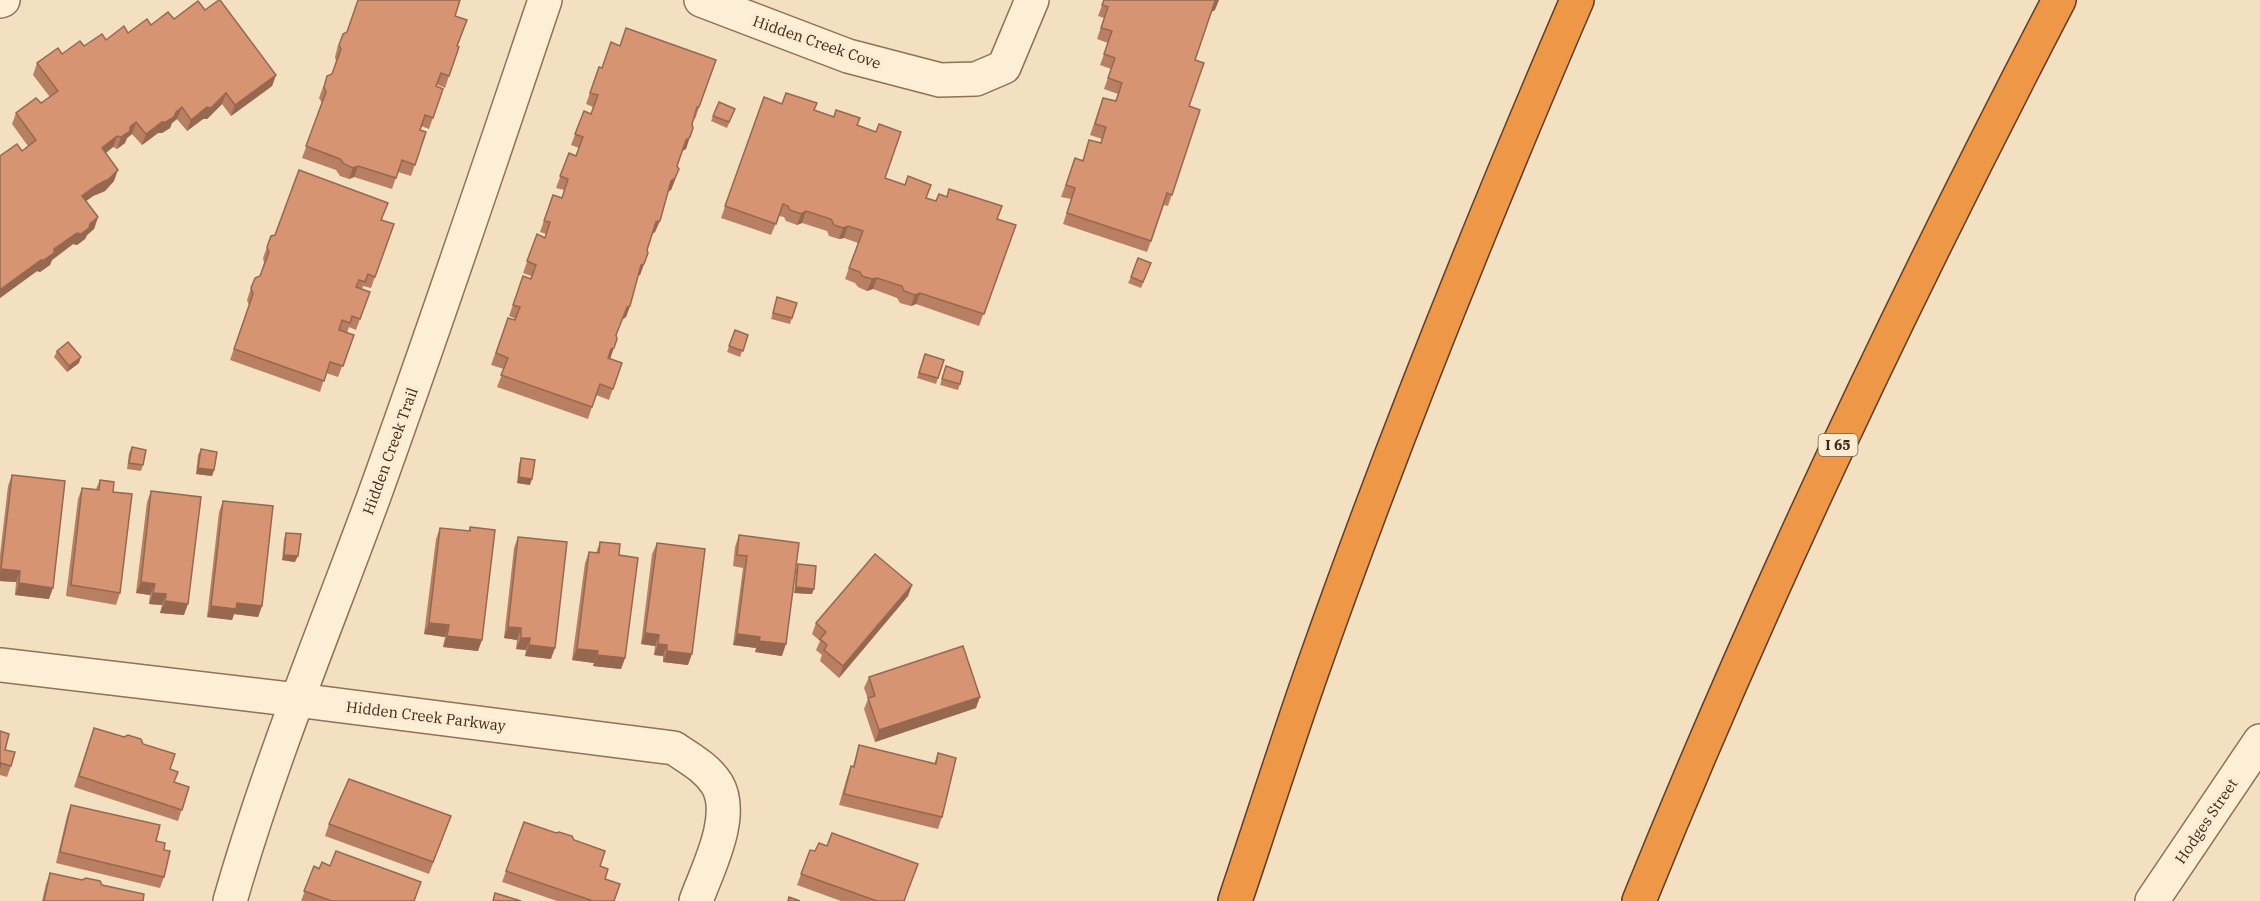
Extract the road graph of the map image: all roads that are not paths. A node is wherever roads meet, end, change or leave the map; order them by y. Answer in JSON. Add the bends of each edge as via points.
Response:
{"nodes":[{"id":1,"x":545,"y":0,"type":"edge"},
{"id":2,"x":700,"y":0,"type":"edge"},
{"id":3,"x":1032,"y":0,"type":"edge"},
{"id":4,"x":1577,"y":0,"type":"edge"},
{"id":5,"x":2059,"y":0,"type":"edge"},
{"id":6,"x":0,"y":665,"type":"edge"},
{"id":7,"x":297,"y":700,"type":"junction"},
{"id":8,"x":2260,"y":741,"type":"edge"},
{"id":9,"x":2251,"y":773,"type":"edge"},
{"id":10,"x":230,"y":901,"type":"edge"},
{"id":11,"x":696,"y":901,"type":"edge"},
{"id":12,"x":1235,"y":901,"type":"edge"},
{"id":13,"x":1639,"y":901,"type":"edge"},
{"id":14,"x":2152,"y":901,"type":"edge"}],
"edges":[{"from":1,"to":7,"type":"street","name":"Hidden Creek Trail","via":[[421,366]]},
{"from":2,"to":3,"type":"street","name":"Hidden Creek Cove","via":[[848,56],[940,80],[976,79],[1004,68]]},
{"from":4,"to":12,"type":"highway","via":[[1412,402],[1312,671]]},
{"from":5,"to":13,"type":"highway","number":"I 65","via":[[1867,383],[1752,630]]},
{"from":6,"to":7,"type":"street","name":"Hidden Creek Parkway"},
{"from":7,"to":10,"type":"street","name":"Hidden Creek Trail"},
{"from":7,"to":11,"type":"street","name":"Hidden Creek Parkway","via":[[674,748],[702,767],[723,800],[718,842]]},
{"from":8,"to":9,"type":"street","name":"Hodges Street"},
{"from":9,"to":14,"type":"street","name":"Hodges Street"}]}
